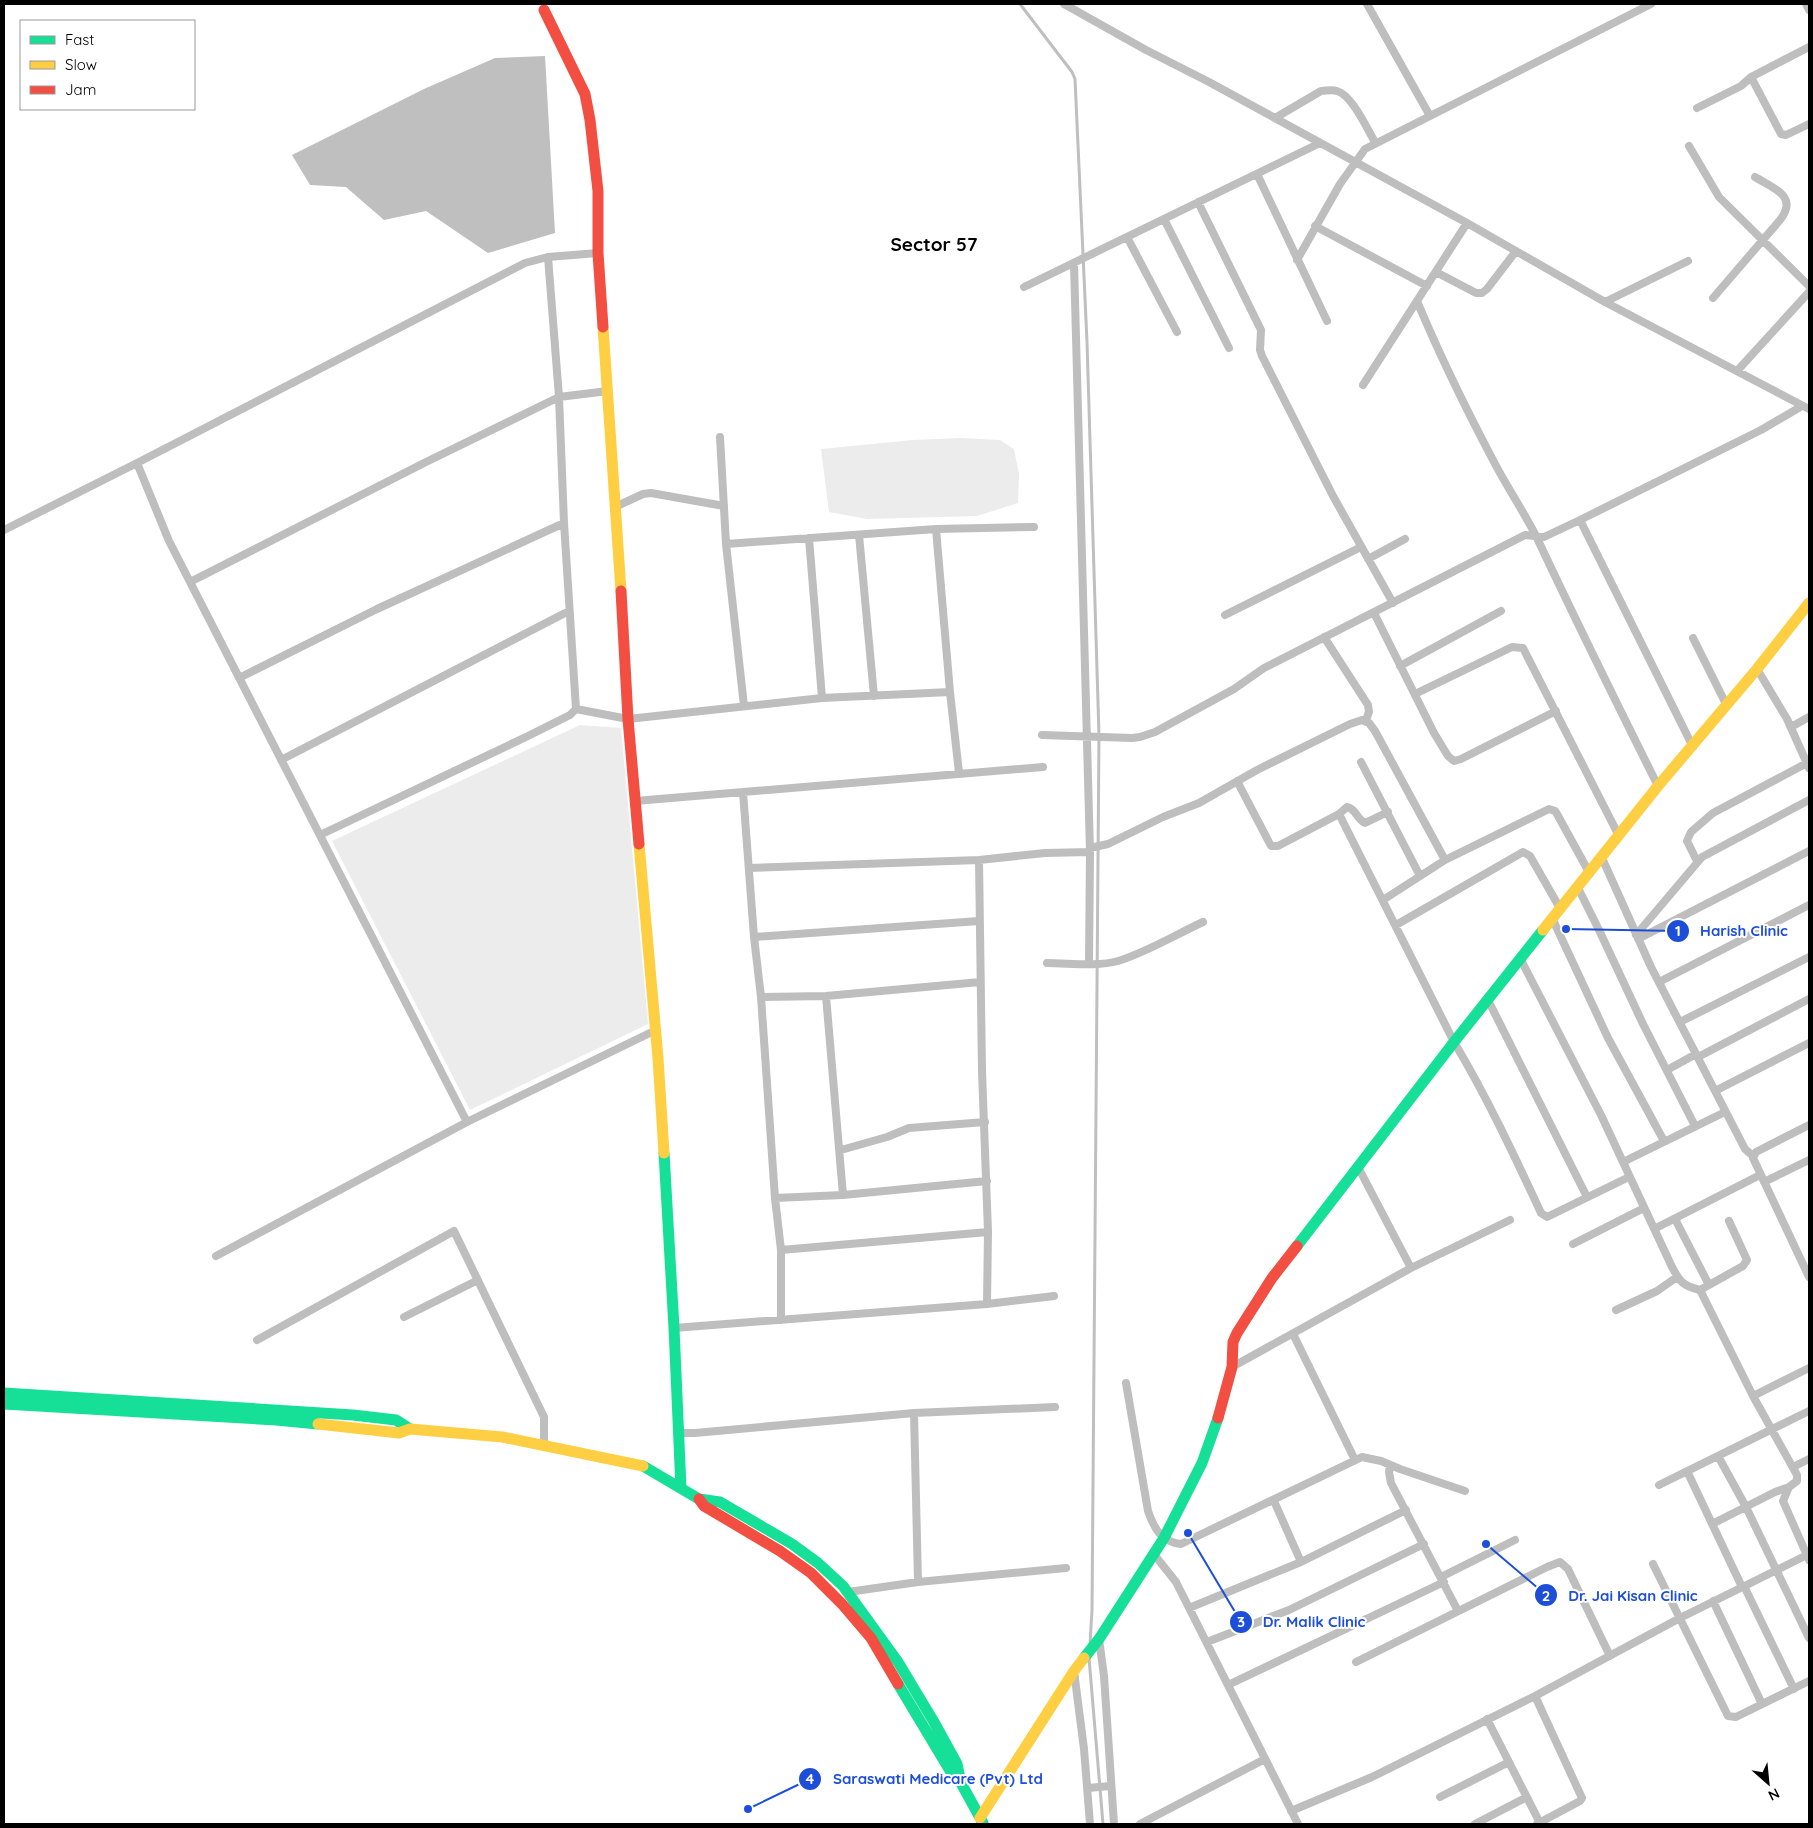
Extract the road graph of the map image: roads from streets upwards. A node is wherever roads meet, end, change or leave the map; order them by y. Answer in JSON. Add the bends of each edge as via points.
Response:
{"nodes":[{"id":1,"x":1064,"y":4,"type":"edge"},
{"id":2,"x":1367,"y":4,"type":"edge"},
{"id":3,"x":1651,"y":4,"type":"edge"},
{"id":4,"x":1806,"y":4,"type":"edge"},
{"id":5,"x":544,"y":10,"type":"dead end"},
{"id":6,"x":1809,"y":10,"type":"edge"},
{"id":7,"x":1809,"y":47,"type":"edge"},
{"id":8,"x":1750,"y":77,"type":"junction"},
{"id":9,"x":1698,"y":108,"type":"dead end"},
{"id":10,"x":1430,"y":116,"type":"junction"},
{"id":11,"x":1275,"y":118,"type":"junction"},
{"id":12,"x":1809,"y":124,"type":"edge"},
{"id":13,"x":1375,"y":142,"type":"junction"},
{"id":14,"x":1320,"y":143,"type":"junction"},
{"id":15,"x":1689,"y":146,"type":"dead end"},
{"id":16,"x":1354,"y":161,"type":"junction"},
{"id":17,"x":1257,"y":174,"type":"junction"},
{"id":18,"x":1755,"y":177,"type":"dead end"},
{"id":19,"x":1198,"y":202,"type":"junction"},
{"id":20,"x":1164,"y":219,"type":"junction"},
{"id":21,"x":1468,"y":223,"type":"junction"},
{"id":22,"x":1315,"y":226,"type":"junction"},
{"id":23,"x":1127,"y":237,"type":"junction"},
{"id":24,"x":1763,"y":240,"type":"junction"},
{"id":25,"x":1516,"y":251,"type":"junction"},
{"id":26,"x":598,"y":253,"type":"junction"},
{"id":27,"x":548,"y":257,"type":"junction"},
{"id":28,"x":1297,"y":260,"type":"junction"},
{"id":29,"x":1688,"y":260,"type":"dead end"},
{"id":30,"x":1077,"y":262,"type":"junction"},
{"id":31,"x":1436,"y":272,"type":"junction"},
{"id":32,"x":1427,"y":286,"type":"junction"},
{"id":33,"x":1809,"y":286,"type":"edge"},
{"id":34,"x":1024,"y":287,"type":"dead end"},
{"id":35,"x":1809,"y":292,"type":"edge"},
{"id":36,"x":1713,"y":298,"type":"dead end"},
{"id":37,"x":1417,"y":301,"type":"junction"},
{"id":38,"x":1605,"y":302,"type":"junction"},
{"id":39,"x":1327,"y":321,"type":"dead end"},
{"id":40,"x":1177,"y":332,"type":"dead end"},
{"id":41,"x":1229,"y":348,"type":"dead end"},
{"id":42,"x":1737,"y":371,"type":"junction"},
{"id":43,"x":1364,"y":385,"type":"dead end"},
{"id":44,"x":608,"y":391,"type":"junction"},
{"id":45,"x":559,"y":397,"type":"junction"},
{"id":46,"x":1806,"y":408,"type":"edge"},
{"id":47,"x":720,"y":437,"type":"dead end"},
{"id":48,"x":137,"y":463,"type":"junction"},
{"id":49,"x":724,"y":506,"type":"junction"},
{"id":50,"x":616,"y":507,"type":"junction"},
{"id":51,"x":1580,"y":520,"type":"junction"},
{"id":52,"x":564,"y":523,"type":"junction"},
{"id":53,"x":1034,"y":527,"type":"dead end"},
{"id":54,"x":936,"y":529,"type":"junction"},
{"id":55,"x":4,"y":530,"type":"edge"},
{"id":56,"x":859,"y":535,"type":"junction"},
{"id":57,"x":1536,"y":537,"type":"junction"},
{"id":58,"x":809,"y":538,"type":"junction"},
{"id":59,"x":1405,"y":539,"type":"dead end"},
{"id":60,"x":726,"y":544,"type":"junction"},
{"id":61,"x":1361,"y":548,"type":"junction"},
{"id":62,"x":1368,"y":560,"type":"junction"},
{"id":63,"x":190,"y":582,"type":"junction"},
{"id":64,"x":1393,"y":603,"type":"junction"},
{"id":65,"x":1809,"y":603,"type":"edge"},
{"id":66,"x":569,"y":611,"type":"junction"},
{"id":67,"x":1501,"y":611,"type":"dead end"},
{"id":68,"x":1374,"y":613,"type":"junction"},
{"id":69,"x":1226,"y":614,"type":"dead end"},
{"id":70,"x":1324,"y":637,"type":"junction"},
{"id":71,"x":1694,"y":638,"type":"dead end"},
{"id":72,"x":1400,"y":666,"type":"junction"},
{"id":73,"x":1757,"y":669,"type":"junction"},
{"id":74,"x":239,"y":678,"type":"junction"},
{"id":75,"x":950,"y":692,"type":"junction"},
{"id":76,"x":1415,"y":694,"type":"junction"},
{"id":77,"x":874,"y":696,"type":"junction"},
{"id":78,"x":822,"y":698,"type":"junction"},
{"id":79,"x":1726,"y":704,"type":"junction"},
{"id":80,"x":744,"y":706,"type":"junction"},
{"id":81,"x":576,"y":709,"type":"junction"},
{"id":82,"x":1556,"y":711,"type":"junction"},
{"id":83,"x":1809,"y":717,"type":"edge"},
{"id":84,"x":628,"y":719,"type":"junction"},
{"id":85,"x":1366,"y":720,"type":"junction"},
{"id":86,"x":1791,"y":727,"type":"junction"},
{"id":87,"x":1042,"y":735,"type":"dead end"},
{"id":88,"x":1090,"y":735,"type":"junction"},
{"id":89,"x":1693,"y":747,"type":"junction"},
{"id":90,"x":281,"y":760,"type":"junction"},
{"id":91,"x":1807,"y":760,"type":"edge"},
{"id":92,"x":1361,"y":762,"type":"dead end"},
{"id":93,"x":1043,"y":767,"type":"dead end"},
{"id":94,"x":959,"y":773,"type":"junction"},
{"id":95,"x":1237,"y":781,"type":"junction"},
{"id":96,"x":1658,"y":786,"type":"junction"},
{"id":97,"x":743,"y":792,"type":"junction"},
{"id":98,"x":1809,"y":800,"type":"edge"},
{"id":99,"x":635,"y":801,"type":"junction"},
{"id":100,"x":1388,"y":812,"type":"junction"},
{"id":101,"x":1339,"y":814,"type":"junction"},
{"id":102,"x":320,"y":835,"type":"junction"},
{"id":103,"x":1618,"y":836,"type":"junction"},
{"id":104,"x":1094,"y":849,"type":"junction"},
{"id":105,"x":1809,"y":851,"type":"edge"},
{"id":106,"x":1602,"y":858,"type":"junction"},
{"id":107,"x":978,"y":860,"type":"junction"},
{"id":108,"x":1445,"y":860,"type":"junction"},
{"id":109,"x":1697,"y":861,"type":"junction"},
{"id":110,"x":748,"y":868,"type":"junction"},
{"id":111,"x":1590,"y":874,"type":"junction"},
{"id":112,"x":1420,"y":876,"type":"junction"},
{"id":113,"x":1578,"y":888,"type":"junction"},
{"id":114,"x":1383,"y":900,"type":"junction"},
{"id":115,"x":1809,"y":905,"type":"edge"},
{"id":116,"x":1561,"y":910,"type":"junction"},
{"id":117,"x":1552,"y":920,"type":"junction"},
{"id":118,"x":979,"y":921,"type":"junction"},
{"id":119,"x":1203,"y":922,"type":"dead end"},
{"id":120,"x":1396,"y":926,"type":"junction"},
{"id":121,"x":754,"y":937,"type":"junction"},
{"id":122,"x":1637,"y":937,"type":"junction"},
{"id":123,"x":1809,"y":957,"type":"edge"},
{"id":124,"x":1521,"y":960,"type":"junction"},
{"id":125,"x":1047,"y":963,"type":"dead end"},
{"id":126,"x":1091,"y":963,"type":"junction"},
{"id":127,"x":980,"y":982,"type":"junction"},
{"id":128,"x":1659,"y":982,"type":"junction"},
{"id":129,"x":826,"y":996,"type":"junction"},
{"id":130,"x":761,"y":997,"type":"junction"},
{"id":131,"x":1809,"y":999,"type":"edge"},
{"id":132,"x":1488,"y":1000,"type":"junction"},
{"id":133,"x":1680,"y":1022,"type":"junction"},
{"id":134,"x":656,"y":1030,"type":"junction"},
{"id":135,"x":1454,"y":1042,"type":"junction"},
{"id":136,"x":1809,"y":1042,"type":"edge"},
{"id":137,"x":1697,"y":1056,"type":"junction"},
{"id":138,"x":1667,"y":1070,"type":"junction"},
{"id":139,"x":1715,"y":1091,"type":"junction"},
{"id":140,"x":1725,"y":1112,"type":"junction"},
{"id":141,"x":467,"y":1122,"type":"junction"},
{"id":142,"x":985,"y":1122,"type":"junction"},
{"id":143,"x":1809,"y":1125,"type":"edge"},
{"id":144,"x":1696,"y":1126,"type":"junction"},
{"id":145,"x":1664,"y":1141,"type":"junction"},
{"id":146,"x":841,"y":1150,"type":"junction"},
{"id":147,"x":1753,"y":1156,"type":"junction"},
{"id":148,"x":1809,"y":1160,"type":"edge"},
{"id":149,"x":1623,"y":1162,"type":"junction"},
{"id":150,"x":1358,"y":1167,"type":"junction"},
{"id":151,"x":1629,"y":1177,"type":"junction"},
{"id":152,"x":1762,"y":1179,"type":"junction"},
{"id":153,"x":987,"y":1181,"type":"junction"},
{"id":154,"x":843,"y":1195,"type":"junction"},
{"id":155,"x":1587,"y":1197,"type":"junction"},
{"id":156,"x":775,"y":1198,"type":"junction"},
{"id":157,"x":1644,"y":1208,"type":"junction"},
{"id":158,"x":1675,"y":1219,"type":"junction"},
{"id":159,"x":1510,"y":1220,"type":"dead end"},
{"id":160,"x":1729,"y":1221,"type":"dead end"},
{"id":161,"x":1654,"y":1229,"type":"junction"},
{"id":162,"x":988,"y":1232,"type":"junction"},
{"id":163,"x":1573,"y":1244,"type":"dead end"},
{"id":164,"x":781,"y":1250,"type":"junction"},
{"id":165,"x":216,"y":1256,"type":"dead end"},
{"id":166,"x":1809,"y":1258,"type":"edge"},
{"id":167,"x":1801,"y":1262,"type":"junction"},
{"id":168,"x":1411,"y":1268,"type":"junction"},
{"id":169,"x":1677,"y":1277,"type":"junction"},
{"id":170,"x":1809,"y":1277,"type":"edge"},
{"id":171,"x":478,"y":1280,"type":"junction"},
{"id":172,"x":1709,"y":1285,"type":"junction"},
{"id":173,"x":1700,"y":1290,"type":"junction"},
{"id":174,"x":1054,"y":1296,"type":"dead end"},
{"id":175,"x":987,"y":1304,"type":"junction"},
{"id":176,"x":1616,"y":1310,"type":"dead end"},
{"id":177,"x":404,"y":1317,"type":"dead end"},
{"id":178,"x":781,"y":1320,"type":"junction"},
{"id":179,"x":674,"y":1328,"type":"junction"},
{"id":180,"x":1293,"y":1334,"type":"junction"},
{"id":181,"x":256,"y":1340,"type":"dead end"},
{"id":182,"x":1232,"y":1367,"type":"junction"},
{"id":183,"x":1809,"y":1368,"type":"edge"},
{"id":184,"x":1126,"y":1383,"type":"dead end"},
{"id":185,"x":4,"y":1393,"type":"edge"},
{"id":186,"x":1753,"y":1396,"type":"junction"},
{"id":187,"x":4,"y":1404,"type":"edge"},
{"id":188,"x":1055,"y":1407,"type":"dead end"},
{"id":189,"x":1809,"y":1412,"type":"edge"},
{"id":190,"x":914,"y":1413,"type":"junction"},
{"id":191,"x":410,"y":1429,"type":"junction"},
{"id":192,"x":1771,"y":1430,"type":"junction"},
{"id":193,"x":679,"y":1433,"type":"junction"},
{"id":194,"x":544,"y":1446,"type":"junction"},
{"id":195,"x":1718,"y":1456,"type":"junction"},
{"id":196,"x":1809,"y":1459,"type":"edge"},
{"id":197,"x":1355,"y":1460,"type":"junction"},
{"id":198,"x":1390,"y":1466,"type":"junction"},
{"id":199,"x":1793,"y":1467,"type":"junction"},
{"id":200,"x":1687,"y":1472,"type":"junction"},
{"id":201,"x":1659,"y":1485,"type":"dead end"},
{"id":202,"x":1789,"y":1487,"type":"junction"},
{"id":203,"x":681,"y":1488,"type":"junction"},
{"id":204,"x":1465,"y":1491,"type":"dead end"},
{"id":205,"x":699,"y":1499,"type":"junction"},
{"id":206,"x":1274,"y":1500,"type":"junction"},
{"id":207,"x":1746,"y":1507,"type":"junction"},
{"id":208,"x":1406,"y":1510,"type":"junction"},
{"id":209,"x":1712,"y":1524,"type":"junction"},
{"id":210,"x":1164,"y":1538,"type":"junction"},
{"id":211,"x":1516,"y":1540,"type":"dead end"},
{"id":212,"x":1424,"y":1544,"type":"junction"},
{"id":213,"x":1153,"y":1553,"type":"junction"},
{"id":214,"x":1808,"y":1556,"type":"edge"},
{"id":215,"x":1301,"y":1562,"type":"junction"},
{"id":216,"x":1653,"y":1564,"type":"dead end"},
{"id":217,"x":1066,"y":1568,"type":"dead end"},
{"id":218,"x":1777,"y":1570,"type":"junction"},
{"id":219,"x":1443,"y":1580,"type":"junction"},
{"id":220,"x":918,"y":1582,"type":"junction"},
{"id":221,"x":1743,"y":1586,"type":"junction"},
{"id":222,"x":848,"y":1592,"type":"junction"},
{"id":223,"x":1713,"y":1602,"type":"junction"},
{"id":224,"x":1189,"y":1608,"type":"junction"},
{"id":225,"x":1458,"y":1611,"type":"junction"},
{"id":226,"x":1680,"y":1618,"type":"junction"},
{"id":227,"x":1809,"y":1638,"type":"edge"},
{"id":228,"x":1206,"y":1642,"type":"junction"},
{"id":229,"x":1095,"y":1643,"type":"junction"},
{"id":230,"x":1610,"y":1656,"type":"junction"},
{"id":231,"x":1356,"y":1662,"type":"dead end"},
{"id":232,"x":1074,"y":1671,"type":"junction"},
{"id":233,"x":1809,"y":1681,"type":"edge"},
{"id":234,"x":1228,"y":1685,"type":"junction"},
{"id":235,"x":1794,"y":1688,"type":"junction"},
{"id":236,"x":1536,"y":1696,"type":"junction"},
{"id":237,"x":1762,"y":1704,"type":"junction"},
{"id":238,"x":1487,"y":1718,"type":"junction"},
{"id":239,"x":1265,"y":1759,"type":"junction"},
{"id":240,"x":1510,"y":1762,"type":"junction"},
{"id":241,"x":961,"y":1783,"type":"junction"},
{"id":242,"x":1108,"y":1786,"type":"junction"},
{"id":243,"x":1090,"y":1788,"type":"junction"},
{"id":244,"x":1527,"y":1796,"type":"junction"},
{"id":245,"x":1440,"y":1798,"type":"dead end"},
{"id":246,"x":1291,"y":1811,"type":"junction"},
{"id":247,"x":982,"y":1821,"type":"edge"},
{"id":248,"x":1090,"y":1824,"type":"edge"},
{"id":249,"x":1114,"y":1824,"type":"edge"},
{"id":250,"x":1140,"y":1824,"type":"edge"},
{"id":251,"x":1298,"y":1824,"type":"edge"},
{"id":252,"x":1475,"y":1824,"type":"edge"},
{"id":253,"x":1539,"y":1824,"type":"edge"}],
"edges":[{"from":1,"to":11,"type":"street"},
{"from":2,"to":10,"type":"street"},
{"from":3,"to":10,"type":"street"},
{"from":4,"to":6,"type":"street"},
{"from":5,"to":26,"type":"street","via":[[581,83],[588,104],[598,191]]},
{"from":7,"to":8,"type":"street"},
{"from":8,"to":9,"type":"street","via":[[1740,86]]},
{"from":8,"to":12,"type":"street","via":[[1781,134],[1786,135]]},
{"from":10,"to":13,"type":"street"},
{"from":11,"to":13,"type":"street","via":[[1321,92],[1338,91],[1350,101]]},
{"from":11,"to":14,"type":"street"},
{"from":13,"to":16,"type":"street"},
{"from":14,"to":16,"type":"street"},
{"from":14,"to":17,"type":"street"},
{"from":15,"to":24,"type":"street","via":[[1719,197]]},
{"from":16,"to":21,"type":"street"},
{"from":16,"to":22,"type":"street"},
{"from":17,"to":19,"type":"street"},
{"from":17,"to":28,"type":"street"},
{"from":18,"to":24,"type":"street","via":[[1785,196],[1788,204],[1785,214]]},
{"from":19,"to":20,"type":"street"},
{"from":19,"to":61,"type":"street","via":[[1261,330],[1261,353]]},
{"from":20,"to":23,"type":"street"},
{"from":20,"to":41,"type":"street"},
{"from":21,"to":25,"type":"street"},
{"from":21,"to":31,"type":"street"},
{"from":22,"to":28,"type":"street"},
{"from":22,"to":32,"type":"street"},
{"from":23,"to":30,"type":"street"},
{"from":23,"to":40,"type":"street"},
{"from":24,"to":33,"type":"street"},
{"from":24,"to":36,"type":"street"},
{"from":25,"to":31,"type":"street","via":[[1482,293]]},
{"from":25,"to":38,"type":"street"},
{"from":26,"to":27,"type":"street"},
{"from":26,"to":44,"type":"street"},
{"from":27,"to":45,"type":"street"},
{"from":27,"to":48,"type":"street","via":[[524,263]]},
{"from":28,"to":39,"type":"street"},
{"from":29,"to":38,"type":"street"},
{"from":30,"to":34,"type":"street"},
{"from":30,"to":88,"type":"street"},
{"from":31,"to":32,"type":"street"},
{"from":32,"to":37,"type":"street"},
{"from":35,"to":42,"type":"street"},
{"from":37,"to":43,"type":"street"},
{"from":37,"to":57,"type":"street","via":[[1494,462]]},
{"from":38,"to":42,"type":"street"},
{"from":42,"to":46,"type":"street"},
{"from":44,"to":45,"type":"street"},
{"from":44,"to":50,"type":"street"},
{"from":45,"to":52,"type":"street"},
{"from":45,"to":63,"type":"street"},
{"from":46,"to":51,"type":"street"},
{"from":47,"to":49,"type":"street"},
{"from":48,"to":55,"type":"street"},
{"from":48,"to":63,"type":"street","via":[[169,541]]},
{"from":49,"to":50,"type":"street","via":[[651,493]]},
{"from":49,"to":60,"type":"street"},
{"from":50,"to":84,"type":"street"},
{"from":51,"to":57,"type":"street","via":[[1548,536]]},
{"from":51,"to":89,"type":"street"},
{"from":52,"to":66,"type":"street"},
{"from":52,"to":74,"type":"street","via":[[377,609]]},
{"from":53,"to":54,"type":"street"},
{"from":54,"to":56,"type":"street"},
{"from":54,"to":75,"type":"street"},
{"from":56,"to":58,"type":"street"},
{"from":56,"to":77,"type":"street"},
{"from":57,"to":64,"type":"street","via":[[1525,535]]},
{"from":57,"to":96,"type":"street"},
{"from":58,"to":60,"type":"street"},
{"from":58,"to":78,"type":"street"},
{"from":59,"to":62,"type":"street"},
{"from":60,"to":80,"type":"street"},
{"from":61,"to":62,"type":"street"},
{"from":61,"to":69,"type":"street"},
{"from":62,"to":64,"type":"street"},
{"from":63,"to":74,"type":"street"},
{"from":64,"to":68,"type":"street"},
{"from":65,"to":73,"type":"street"},
{"from":66,"to":81,"type":"street"},
{"from":66,"to":90,"type":"street"},
{"from":67,"to":72,"type":"street"},
{"from":68,"to":70,"type":"street"},
{"from":68,"to":72,"type":"street"},
{"from":70,"to":85,"type":"street","via":[[1368,705]]},
{"from":70,"to":88,"type":"street","via":[[1155,732],[1140,737]]},
{"from":71,"to":79,"type":"street"},
{"from":72,"to":76,"type":"street"},
{"from":73,"to":79,"type":"street"},
{"from":73,"to":86,"type":"street"},
{"from":74,"to":90,"type":"street"},
{"from":75,"to":77,"type":"street"},
{"from":75,"to":94,"type":"street"},
{"from":76,"to":82,"type":"street","via":[[1520,646]]},
{"from":76,"to":82,"type":"street","via":[[1434,733],[1454,761]]},
{"from":77,"to":78,"type":"street"},
{"from":78,"to":80,"type":"street"},
{"from":79,"to":89,"type":"street"},
{"from":80,"to":84,"type":"street"},
{"from":81,"to":84,"type":"street"},
{"from":81,"to":102,"type":"street","via":[[528,736]]},
{"from":82,"to":103,"type":"street"},
{"from":83,"to":86,"type":"street"},
{"from":84,"to":99,"type":"street"},
{"from":85,"to":95,"type":"street","via":[[1358,720]]},
{"from":85,"to":108,"type":"street","via":[[1376,732]]},
{"from":86,"to":91,"type":"street"},
{"from":87,"to":88,"type":"street"},
{"from":88,"to":104,"type":"street"},
{"from":89,"to":96,"type":"street"},
{"from":90,"to":102,"type":"street"},
{"from":91,"to":109,"type":"street","via":[[1705,818],[1687,840]]},
{"from":92,"to":100,"type":"street"},
{"from":93,"to":94,"type":"street"},
{"from":94,"to":97,"type":"street"},
{"from":95,"to":101,"type":"street","via":[[1271,846],[1278,846]]},
{"from":95,"to":104,"type":"street","via":[[1199,803]]},
{"from":96,"to":103,"type":"street"},
{"from":97,"to":99,"type":"street"},
{"from":97,"to":110,"type":"street"},
{"from":98,"to":109,"type":"street"},
{"from":99,"to":134,"type":"street"},
{"from":100,"to":101,"type":"street","via":[[1365,822],[1350,808]]},
{"from":100,"to":112,"type":"street"},
{"from":101,"to":114,"type":"street"},
{"from":102,"to":141,"type":"street"},
{"from":103,"to":106,"type":"street"},
{"from":104,"to":107,"type":"street"},
{"from":104,"to":126,"type":"street"},
{"from":105,"to":122,"type":"street"},
{"from":106,"to":111,"type":"street"},
{"from":106,"to":122,"type":"street"},
{"from":107,"to":110,"type":"street"},
{"from":107,"to":118,"type":"street"},
{"from":108,"to":111,"type":"street","via":[[1552,809]]},
{"from":108,"to":112,"type":"street"},
{"from":109,"to":122,"type":"street"},
{"from":110,"to":121,"type":"street"},
{"from":111,"to":113,"type":"street"},
{"from":112,"to":114,"type":"street"},
{"from":113,"to":116,"type":"street"},
{"from":113,"to":138,"type":"street"},
{"from":114,"to":120,"type":"street"},
{"from":115,"to":128,"type":"street"},
{"from":116,"to":117,"type":"street"},
{"from":116,"to":120,"type":"street","via":[[1530,856],[1523,852]]},
{"from":117,"to":124,"type":"street"},
{"from":117,"to":145,"type":"street","via":[[1608,1038]]},
{"from":118,"to":121,"type":"street"},
{"from":118,"to":127,"type":"street"},
{"from":119,"to":126,"type":"street","via":[[1132,956],[1107,963]]},
{"from":120,"to":135,"type":"street"},
{"from":121,"to":130,"type":"street"},
{"from":122,"to":128,"type":"street"},
{"from":123,"to":133,"type":"street"},
{"from":124,"to":132,"type":"street"},
{"from":124,"to":149,"type":"street"},
{"from":125,"to":126,"type":"street"},
{"from":127,"to":129,"type":"street"},
{"from":127,"to":142,"type":"street"},
{"from":128,"to":133,"type":"street"},
{"from":129,"to":130,"type":"street"},
{"from":129,"to":146,"type":"street"},
{"from":130,"to":156,"type":"street"},
{"from":131,"to":137,"type":"street"},
{"from":132,"to":135,"type":"street"},
{"from":132,"to":155,"type":"street"},
{"from":133,"to":137,"type":"street"},
{"from":134,"to":141,"type":"street"},
{"from":134,"to":179,"type":"street"},
{"from":135,"to":150,"type":"street"},
{"from":135,"to":155,"type":"street","via":[[1472,1071],[1541,1213],[1547,1217]]},
{"from":136,"to":139,"type":"street"},
{"from":137,"to":138,"type":"street"},
{"from":137,"to":139,"type":"street"},
{"from":138,"to":144,"type":"street"},
{"from":139,"to":140,"type":"street"},
{"from":140,"to":144,"type":"street"},
{"from":140,"to":147,"type":"street","via":[[1745,1149]]},
{"from":141,"to":165,"type":"street"},
{"from":142,"to":146,"type":"street","via":[[910,1128]]},
{"from":142,"to":153,"type":"street"},
{"from":143,"to":147,"type":"street"},
{"from":144,"to":145,"type":"street"},
{"from":145,"to":149,"type":"street"},
{"from":146,"to":154,"type":"street"},
{"from":147,"to":152,"type":"street"},
{"from":148,"to":152,"type":"street"},
{"from":149,"to":151,"type":"street"},
{"from":150,"to":168,"type":"street"},
{"from":150,"to":182,"type":"street","via":[[1242,1322],[1233,1342]]},
{"from":151,"to":155,"type":"street"},
{"from":151,"to":157,"type":"street"},
{"from":152,"to":158,"type":"street"},
{"from":152,"to":167,"type":"street"},
{"from":153,"to":154,"type":"street"},
{"from":153,"to":162,"type":"street"},
{"from":154,"to":156,"type":"street"},
{"from":156,"to":164,"type":"street"},
{"from":157,"to":161,"type":"street"},
{"from":157,"to":163,"type":"street"},
{"from":158,"to":161,"type":"street"},
{"from":158,"to":172,"type":"street"},
{"from":159,"to":168,"type":"street"},
{"from":160,"to":172,"type":"street","via":[[1747,1260],[1743,1266]]},
{"from":161,"to":169,"type":"street"},
{"from":162,"to":164,"type":"street"},
{"from":162,"to":175,"type":"street"},
{"from":164,"to":178,"type":"street"},
{"from":166,"to":167,"type":"street"},
{"from":167,"to":170,"type":"street"},
{"from":168,"to":180,"type":"street"},
{"from":169,"to":173,"type":"street","via":[[1686,1286]]},
{"from":169,"to":176,"type":"street"},
{"from":171,"to":177,"type":"street"},
{"from":171,"to":181,"type":"street","via":[[454,1231]]},
{"from":171,"to":194,"type":"street","via":[[544,1417]]},
{"from":172,"to":173,"type":"street"},
{"from":173,"to":186,"type":"street"},
{"from":174,"to":175,"type":"street"},
{"from":175,"to":178,"type":"street"},
{"from":178,"to":179,"type":"street"},
{"from":179,"to":193,"type":"street"},
{"from":180,"to":182,"type":"street"},
{"from":180,"to":197,"type":"street"},
{"from":182,"to":210,"type":"street","via":[[1202,1463]]},
{"from":183,"to":186,"type":"street"},
{"from":184,"to":210,"type":"street","via":[[1148,1511],[1154,1527]]},
{"from":185,"to":191,"type":"street","via":[[353,1415],[396,1420]]},
{"from":186,"to":192,"type":"street"},
{"from":187,"to":191,"type":"street","via":[[276,1420],[399,1433]]},
{"from":188,"to":190,"type":"street"},
{"from":189,"to":192,"type":"street"},
{"from":190,"to":193,"type":"street"},
{"from":190,"to":220,"type":"street"},
{"from":191,"to":194,"type":"street","via":[[502,1437]]},
{"from":192,"to":195,"type":"street"},
{"from":192,"to":199,"type":"street"},
{"from":193,"to":203,"type":"street"},
{"from":194,"to":203,"type":"street","via":[[646,1467]]},
{"from":195,"to":200,"type":"street"},
{"from":195,"to":207,"type":"street"},
{"from":196,"to":199,"type":"street"},
{"from":197,"to":198,"type":"street","via":[[1369,1458]]},
{"from":197,"to":206,"type":"street"},
{"from":198,"to":204,"type":"street"},
{"from":198,"to":208,"type":"street","via":[[1391,1483]]},
{"from":199,"to":202,"type":"street","via":[[1798,1478]]},
{"from":200,"to":201,"type":"street"},
{"from":200,"to":209,"type":"street"},
{"from":202,"to":207,"type":"street"},
{"from":202,"to":214,"type":"street","via":[[1783,1501]]},
{"from":203,"to":205,"type":"street"},
{"from":205,"to":222,"type":"street","via":[[720,1502],[784,1540],[818,1563]]},
{"from":205,"to":241,"type":"street","via":[[704,1506],[811,1572],[842,1604],[871,1638],[947,1766]]},
{"from":206,"to":210,"type":"street","via":[[1181,1544],[1173,1544]]},
{"from":206,"to":215,"type":"street"},
{"from":207,"to":209,"type":"street"},
{"from":207,"to":218,"type":"street"},
{"from":208,"to":212,"type":"street"},
{"from":208,"to":215,"type":"street"},
{"from":209,"to":221,"type":"street"},
{"from":210,"to":213,"type":"street"},
{"from":211,"to":219,"type":"street"},
{"from":212,"to":219,"type":"street"},
{"from":212,"to":228,"type":"street","via":[[1289,1610]]},
{"from":213,"to":224,"type":"street","via":[[1176,1582]]},
{"from":213,"to":229,"type":"street"},
{"from":214,"to":218,"type":"street"},
{"from":215,"to":224,"type":"street"},
{"from":216,"to":226,"type":"street"},
{"from":217,"to":220,"type":"street"},
{"from":218,"to":221,"type":"street"},
{"from":218,"to":227,"type":"street"},
{"from":219,"to":225,"type":"street"},
{"from":219,"to":234,"type":"street"},
{"from":220,"to":222,"type":"street"},
{"from":221,"to":223,"type":"street"},
{"from":221,"to":235,"type":"street"},
{"from":222,"to":241,"type":"street","via":[[898,1662],[934,1722],[957,1764]]},
{"from":223,"to":226,"type":"street"},
{"from":223,"to":237,"type":"street"},
{"from":224,"to":228,"type":"street"},
{"from":225,"to":230,"type":"street","via":[[1560,1562],[1568,1569]]},
{"from":225,"to":231,"type":"street"},
{"from":226,"to":230,"type":"street"},
{"from":226,"to":237,"type":"street","via":[[1728,1716],[1736,1717]]},
{"from":228,"to":234,"type":"street"},
{"from":229,"to":232,"type":"street"},
{"from":229,"to":242,"type":"street","via":[[1104,1676]]},
{"from":230,"to":236,"type":"street"},
{"from":232,"to":243,"type":"street"},
{"from":232,"to":247,"type":"street"},
{"from":233,"to":235,"type":"street"},
{"from":234,"to":239,"type":"street"},
{"from":235,"to":237,"type":"street"},
{"from":236,"to":238,"type":"street"},
{"from":236,"to":253,"type":"street","via":[[1582,1798]]},
{"from":238,"to":240,"type":"street"},
{"from":238,"to":246,"type":"street","via":[[1372,1777]]},
{"from":239,"to":246,"type":"street"},
{"from":239,"to":250,"type":"street"},
{"from":240,"to":244,"type":"street"},
{"from":240,"to":245,"type":"street"},
{"from":241,"to":247,"type":"street"},
{"from":242,"to":243,"type":"street"},
{"from":242,"to":249,"type":"street"},
{"from":243,"to":248,"type":"street"},
{"from":244,"to":252,"type":"street"},
{"from":244,"to":253,"type":"street"},
{"from":246,"to":251,"type":"street"}]}
